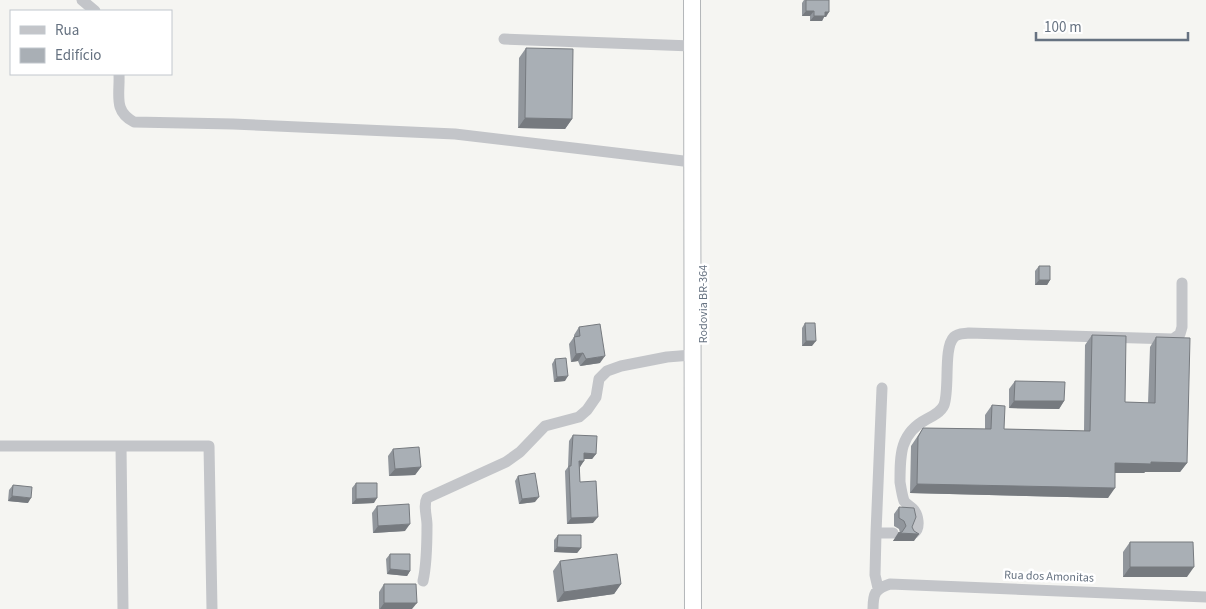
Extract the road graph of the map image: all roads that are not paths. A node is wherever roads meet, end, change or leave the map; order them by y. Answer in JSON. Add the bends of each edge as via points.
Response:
{"nodes":[{"id":1,"x":82,"y":0,"type":"edge"},
{"id":2,"x":692,"y":0,"type":"edge"},
{"id":3,"x":703,"y":0,"type":"edge"},
{"id":4,"x":94,"y":10,"type":"edge"},
{"id":5,"x":504,"y":39,"type":"dead end"},
{"id":6,"x":692,"y":46,"type":"junction"},
{"id":7,"x":119,"y":75,"type":"edge"},
{"id":8,"x":692,"y":162,"type":"junction"},
{"id":9,"x":1182,"y":283,"type":"dead end"},
{"id":10,"x":692,"y":355,"type":"junction"},
{"id":11,"x":882,"y":388,"type":"dead end"},
{"id":12,"x":0,"y":446,"type":"edge"},
{"id":13,"x":121,"y":446,"type":"junction"},
{"id":14,"x":876,"y":533,"type":"junction"},
{"id":15,"x":894,"y":533,"type":"dead end"},
{"id":16,"x":914,"y":533,"type":"edge"},
{"id":17,"x":423,"y":581,"type":"dead end"},
{"id":18,"x":878,"y":588,"type":"junction"},
{"id":19,"x":1206,"y":597,"type":"edge"},
{"id":20,"x":122,"y":609,"type":"edge"},
{"id":21,"x":212,"y":609,"type":"edge"},
{"id":22,"x":693,"y":609,"type":"edge"},
{"id":23,"x":702,"y":609,"type":"edge"},
{"id":24,"x":873,"y":609,"type":"edge"}],
"edges":[{"from":1,"to":4,"type":"street"},
{"from":2,"to":6,"type":"highway"},
{"from":3,"to":23,"type":"highway","name":"Rodovia BR-364"},
{"from":5,"to":6,"type":"street"},
{"from":6,"to":8,"type":"highway"},
{"from":7,"to":8,"type":"street","via":[[121,114],[134,122],[455,134]]},
{"from":8,"to":10,"type":"highway"},
{"from":9,"to":16,"type":"street","via":[[1182,327],[1173,340],[969,334],[954,337],[948,354],[944,407],[908,432],[904,442],[900,482],[905,502],[916,514],[918,528]]},
{"from":10,"to":17,"type":"street","via":[[667,357],[607,371],[599,379],[596,398],[579,417],[546,426],[506,462],[427,498]]},
{"from":10,"to":22,"type":"highway"},
{"from":11,"to":14,"type":"street"},
{"from":12,"to":13,"type":"street"},
{"from":13,"to":20,"type":"street"},
{"from":13,"to":21,"type":"street","via":[[209,446]]},
{"from":14,"to":15,"type":"street"},
{"from":14,"to":18,"type":"street","via":[[875,575]]},
{"from":18,"to":19,"type":"street","name":"Rua dos Amonitas","via":[[890,584]]},
{"from":18,"to":24,"type":"street"}]}
